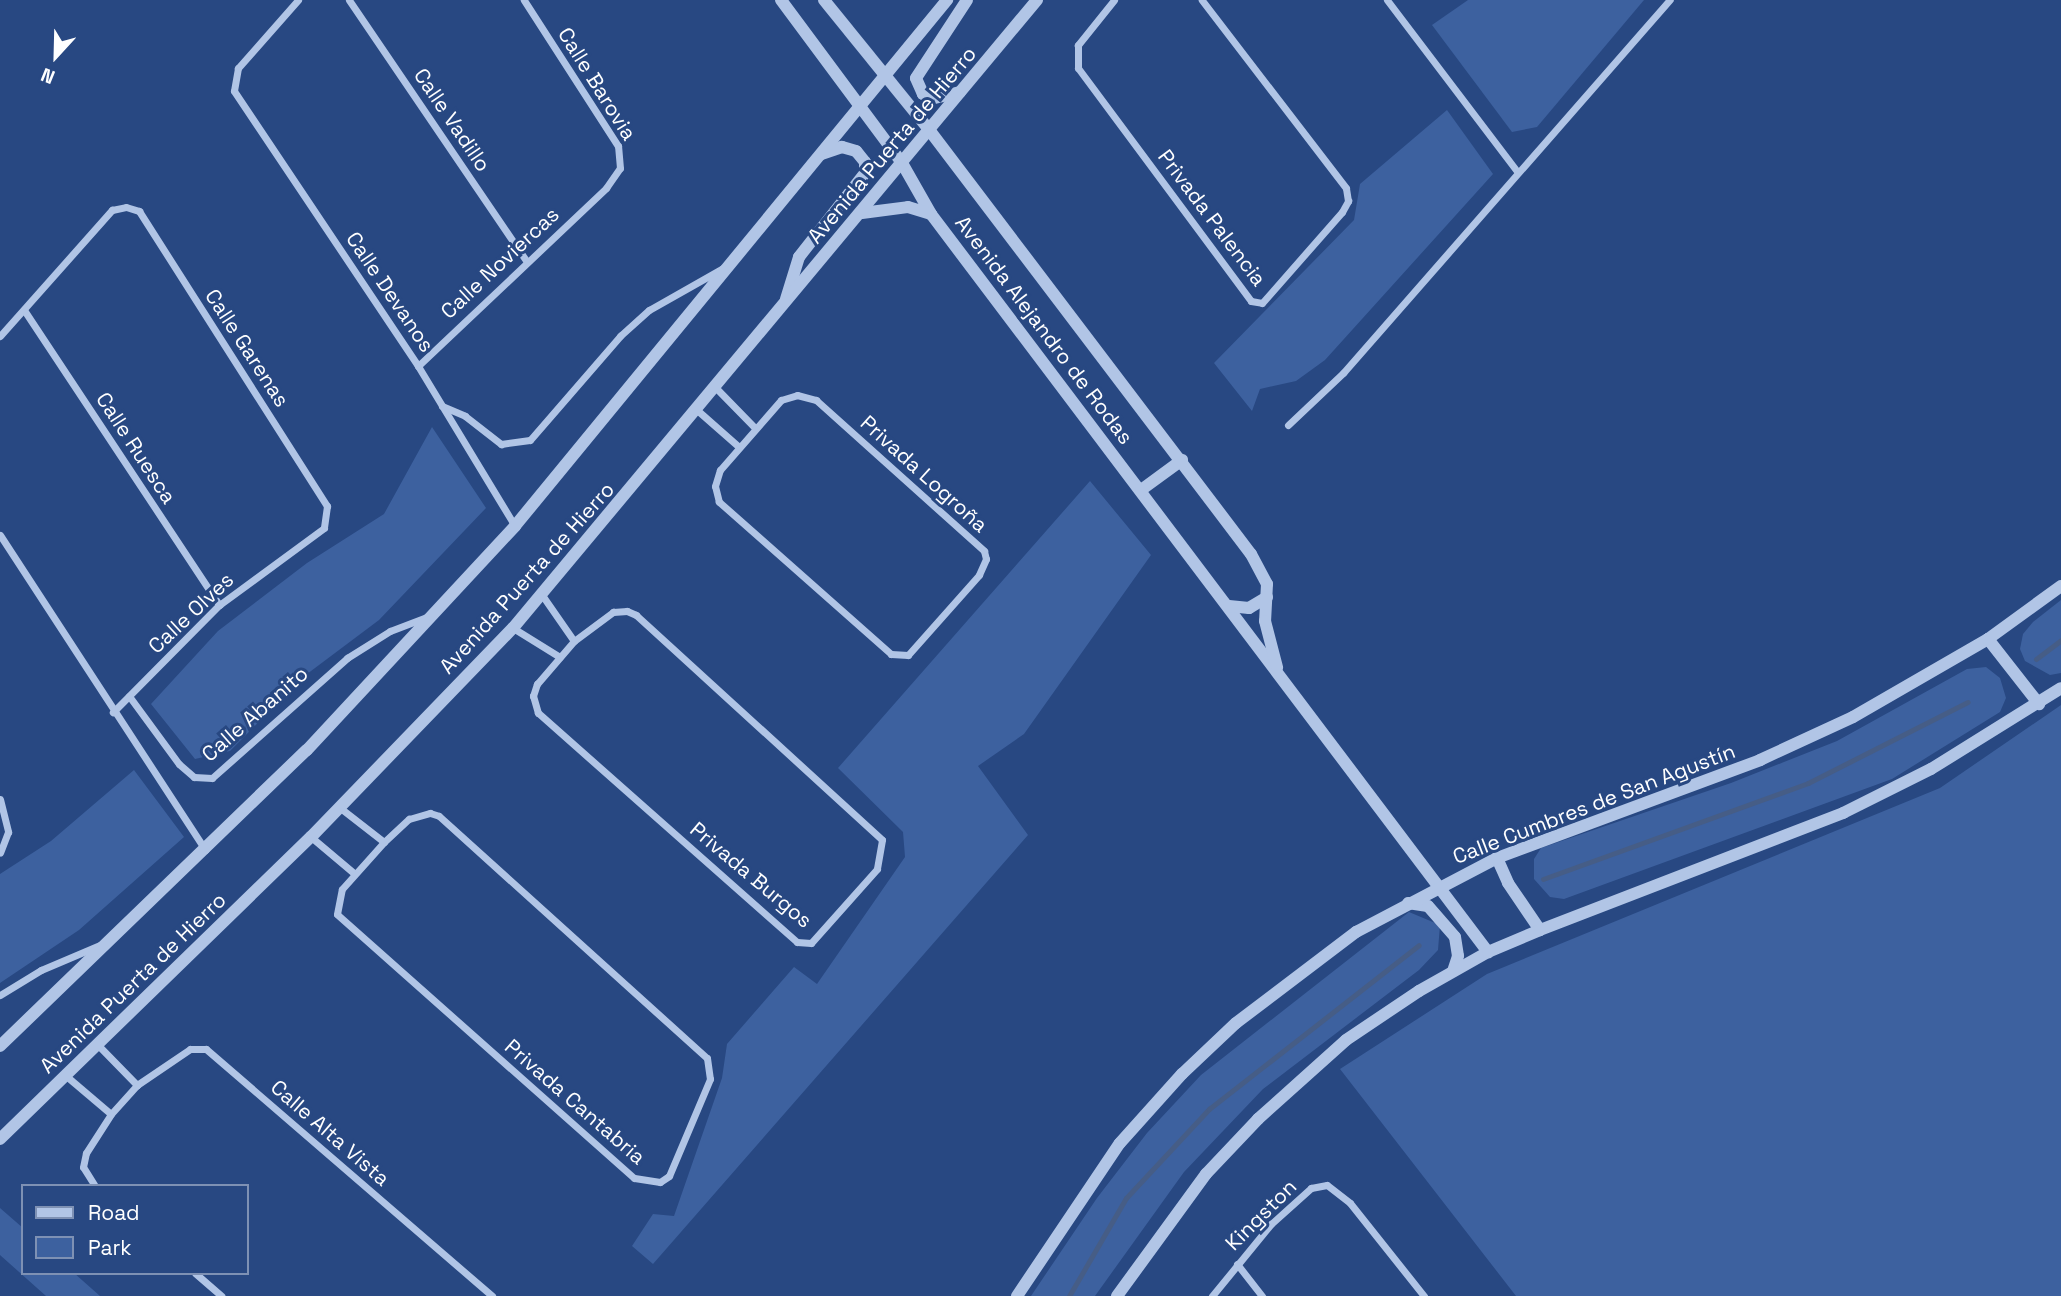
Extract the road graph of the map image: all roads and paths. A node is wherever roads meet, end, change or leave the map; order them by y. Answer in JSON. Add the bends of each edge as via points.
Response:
{"nodes":[{"id":1,"x":298,"y":0,"type":"edge"},
{"id":2,"x":349,"y":0,"type":"edge"},
{"id":3,"x":524,"y":0,"type":"edge"},
{"id":4,"x":781,"y":0,"type":"edge"},
{"id":5,"x":824,"y":0,"type":"edge"},
{"id":6,"x":947,"y":0,"type":"edge"},
{"id":7,"x":967,"y":0,"type":"edge"},
{"id":8,"x":1037,"y":0,"type":"edge"},
{"id":9,"x":1202,"y":0,"type":"edge"},
{"id":10,"x":1387,"y":0,"type":"edge"},
{"id":11,"x":1670,"y":0,"type":"edge"},
{"id":12,"x":1109,"y":2,"type":"edge"},
{"id":13,"x":885,"y":79,"type":"junction"},
{"id":14,"x":962,"y":92,"type":"junction"},
{"id":15,"x":861,"y":107,"type":"junction"},
{"id":16,"x":930,"y":131,"type":"junction"},
{"id":17,"x":821,"y":154,"type":"junction"},
{"id":18,"x":902,"y":163,"type":"junction"},
{"id":19,"x":1517,"y":171,"type":"junction"},
{"id":20,"x":606,"y":188,"type":"joint"},
{"id":21,"x":861,"y":214,"type":"junction"},
{"id":22,"x":931,"y":214,"type":"junction"},
{"id":23,"x":526,"y":260,"type":"junction"},
{"id":24,"x":735,"y":262,"type":"junction"},
{"id":25,"x":786,"y":303,"type":"junction"},
{"id":26,"x":24,"y":310,"type":"junction"},
{"id":27,"x":0,"y":335,"type":"edge"},
{"id":28,"x":418,"y":366,"type":"junction"},
{"id":29,"x":716,"y":388,"type":"junction"},
{"id":30,"x":441,"y":405,"type":"junction"},
{"id":31,"x":697,"y":410,"type":"junction"},
{"id":32,"x":1287,"y":425,"type":"dead end"},
{"id":33,"x":754,"y":427,"type":"junction"},
{"id":34,"x":738,"y":446,"type":"junction"},
{"id":35,"x":1182,"y":460,"type":"junction"},
{"id":36,"x":1141,"y":490,"type":"junction"},
{"id":37,"x":328,"y":517,"type":"joint"},
{"id":38,"x":515,"y":526,"type":"junction"},
{"id":39,"x":0,"y":535,"type":"edge"},
{"id":40,"x":2061,"y":586,"type":"edge"},
{"id":41,"x":542,"y":595,"type":"junction"},
{"id":42,"x":1266,"y":597,"type":"junction"},
{"id":43,"x":219,"y":605,"type":"junction"},
{"id":44,"x":1229,"y":606,"type":"junction"},
{"id":45,"x":427,"y":617,"type":"junction"},
{"id":46,"x":513,"y":628,"type":"junction"},
{"id":47,"x":1988,"y":639,"type":"junction"},
{"id":48,"x":574,"y":641,"type":"junction"},
{"id":49,"x":560,"y":657,"type":"junction"},
{"id":50,"x":1281,"y":681,"type":"junction"},
{"id":51,"x":2061,"y":688,"type":"edge"},
{"id":52,"x":129,"y":696,"type":"junction"},
{"id":53,"x":2039,"y":704,"type":"junction"},
{"id":54,"x":113,"y":712,"type":"junction"},
{"id":55,"x":0,"y":799,"type":"edge"},
{"id":56,"x":339,"y":807,"type":"junction"},
{"id":57,"x":311,"y":837,"type":"junction"},
{"id":58,"x":384,"y":842,"type":"junction"},
{"id":59,"x":205,"y":850,"type":"junction"},
{"id":60,"x":0,"y":853,"type":"edge"},
{"id":61,"x":1497,"y":858,"type":"junction"},
{"id":62,"x":355,"y":874,"type":"junction"},
{"id":63,"x":1440,"y":885,"type":"junction"},
{"id":64,"x":1408,"y":903,"type":"junction"},
{"id":65,"x":1540,"y":930,"type":"junction"},
{"id":66,"x":111,"y":940,"type":"junction"},
{"id":67,"x":1488,"y":952,"type":"junction"},
{"id":68,"x":1453,"y":971,"type":"junction"},
{"id":69,"x":0,"y":995,"type":"edge"},
{"id":70,"x":96,"y":1043,"type":"junction"},
{"id":71,"x":0,"y":1046,"type":"edge"},
{"id":72,"x":65,"y":1075,"type":"junction"},
{"id":73,"x":137,"y":1085,"type":"junction"},
{"id":74,"x":111,"y":1114,"type":"junction"},
{"id":75,"x":0,"y":1139,"type":"edge"},
{"id":76,"x":94,"y":1184,"type":"edge"},
{"id":77,"x":1237,"y":1264,"type":"junction"},
{"id":78,"x":197,"y":1275,"type":"edge"},
{"id":79,"x":221,"y":1296,"type":"edge"},
{"id":80,"x":492,"y":1296,"type":"edge"},
{"id":81,"x":1017,"y":1296,"type":"edge"},
{"id":82,"x":1117,"y":1296,"type":"edge"},
{"id":83,"x":1212,"y":1296,"type":"edge"},
{"id":84,"x":1262,"y":1296,"type":"edge"},
{"id":85,"x":1424,"y":1296,"type":"edge"}],
"edges":[{"from":1,"to":28,"type":"street","name":"Calle Devanos","via":[[238,68],[234,91]]},
{"from":2,"to":23,"type":"street","name":"Calle Vadillo"},
{"from":3,"to":20,"type":"street","name":"Calle Barovia","via":[[622,155]]},
{"from":4,"to":15,"type":"street","name":"Avenida Alejandro de Rodas"},
{"from":5,"to":13,"type":"street","name":"Avenida Alejandro de Rodas"},
{"from":6,"to":13,"type":"street","name":"Avenida Puerta de Hierro"},
{"from":7,"to":14,"type":"street","via":[[916,78],[923,94],[933,98]]},
{"from":8,"to":14,"type":"street","name":"Avenida Puerta de Hierro"},
{"from":9,"to":12,"type":"street","name":"Privada Palencia","via":[[1346,188],[1348,201],[1342,212],[1262,303],[1251,301],[1078,68],[1078,45]]},
{"from":10,"to":19,"type":"street"},
{"from":11,"to":19,"type":"street"},
{"from":13,"to":15,"type":"street","name":"Avenida Puerta de Hierro"},
{"from":13,"to":16,"type":"street","name":"Avenida Alejandro de Rodas"},
{"from":14,"to":16,"type":"street","name":"Avenida Puerta de Hierro"},
{"from":15,"to":17,"type":"street","name":"Avenida Puerta de Hierro"},
{"from":15,"to":18,"type":"street","name":"Avenida Alejandro de Rodas"},
{"from":16,"to":18,"type":"street","name":"Avenida Puerta de Hierro"},
{"from":16,"to":35,"type":"street","name":"Avenida Alejandro de Rodas"},
{"from":17,"to":24,"type":"street","name":"Avenida Puerta de Hierro"},
{"from":17,"to":25,"type":"street","via":[[842,147],[856,151],[865,173],[799,257]]},
{"from":18,"to":21,"type":"street","name":"Avenida Puerta de Hierro"},
{"from":18,"to":22,"type":"street","name":"Avenida Alejandro de Rodas"},
{"from":19,"to":32,"type":"street","via":[[1343,373]]},
{"from":20,"to":23,"type":"street","name":"Calle Noviercas"},
{"from":21,"to":22,"type":"street","via":[[908,206]]},
{"from":21,"to":25,"type":"street","name":"Avenida Puerta de Hierro"},
{"from":22,"to":36,"type":"street","name":"Avenida Alejandro de Rodas"},
{"from":23,"to":28,"type":"street","name":"Calle Noviercas"},
{"from":24,"to":30,"type":"street","via":[[678,289],[649,310],[620,336],[530,439],[520,444],[501,444],[465,416]]},
{"from":24,"to":38,"type":"street","name":"Avenida Puerta de Hierro"},
{"from":25,"to":29,"type":"street","name":"Avenida Puerta de Hierro"},
{"from":26,"to":27,"type":"street"},
{"from":26,"to":37,"type":"street","name":"Calle Garenas","via":[[112,210],[126,207],[139,211],[327,506]]},
{"from":26,"to":43,"type":"street","name":"Calle Ruesca"},
{"from":28,"to":30,"type":"street","name":"Calle Devanos"},
{"from":29,"to":31,"type":"street","name":"Avenida Puerta de Hierro"},
{"from":29,"to":33,"type":"street"},
{"from":30,"to":38,"type":"street","name":"Calle Devanos"},
{"from":31,"to":34,"type":"street"},
{"from":31,"to":41,"type":"street","name":"Avenida Puerta de Hierro"},
{"from":33,"to":34,"type":"street","name":"Privada Logroña"},
{"from":33,"to":34,"type":"street","name":"Privada Logroña","via":[[781,400],[808,396],[984,551],[986,559],[979,576],[918,649],[900,657],[891,654],[726,510],[715,486],[720,470]]},
{"from":35,"to":36,"type":"street"},
{"from":35,"to":42,"type":"street","name":"Avenida Alejandro de Rodas","via":[[1262,570]]},
{"from":36,"to":44,"type":"street","name":"Avenida Alejandro de Rodas"},
{"from":37,"to":43,"type":"street","name":"Calle Olves","via":[[324,528]]},
{"from":38,"to":45,"type":"street","name":"Avenida Puerta de Hierro"},
{"from":39,"to":54,"type":"street"},
{"from":40,"to":47,"type":"street","name":"Calle Cumbres de San Agustín"},
{"from":41,"to":46,"type":"street","name":"Avenida Puerta de Hierro"},
{"from":41,"to":48,"type":"street"},
{"from":42,"to":44,"type":"street","via":[[1250,608]]},
{"from":42,"to":50,"type":"street","name":"Avenida Alejandro de Rodas","via":[[1265,621]]},
{"from":43,"to":52,"type":"street","name":"Calle Olves"},
{"from":44,"to":50,"type":"street","name":"Avenida Alejandro de Rodas"},
{"from":45,"to":52,"type":"street","name":"Calle Abanito","via":[[390,631],[347,658],[212,778],[194,777],[179,764]]},
{"from":45,"to":59,"type":"street","name":"Avenida Puerta de Hierro","via":[[307,750]]},
{"from":46,"to":49,"type":"street"},
{"from":46,"to":56,"type":"street","name":"Avenida Puerta de Hierro"},
{"from":47,"to":53,"type":"street"},
{"from":47,"to":61,"type":"street","name":"Calle Cumbres de San Agustín","via":[[1853,717],[1760,760]]},
{"from":48,"to":49,"type":"street","name":"Privada Burgos"},
{"from":48,"to":49,"type":"street","name":"Privada Burgos","via":[[613,612],[636,615],[878,833],[882,860],[821,935],[811,943],[797,942],[538,713],[533,696],[537,684]]},
{"from":50,"to":63,"type":"street","name":"Avenida Alejandro de Rodas"},
{"from":51,"to":53,"type":"street"},
{"from":52,"to":54,"type":"street","name":"Calle Olves"},
{"from":53,"to":65,"type":"street","via":[[1931,769],[1843,813]]},
{"from":54,"to":59,"type":"street"},
{"from":55,"to":60,"type":"street","via":[[8,832]]},
{"from":56,"to":57,"type":"street","name":"Avenida Puerta de Hierro"},
{"from":56,"to":58,"type":"street"},
{"from":57,"to":62,"type":"street"},
{"from":57,"to":70,"type":"street","name":"Avenida Puerta de Hierro"},
{"from":58,"to":62,"type":"street","name":"Privada Cantabria"},
{"from":58,"to":62,"type":"street","name":"Privada Cantabria","via":[[417,814],[439,816],[707,1058],[710,1079],[669,1177],[648,1183],[634,1178],[341,920],[337,897]]},
{"from":59,"to":66,"type":"street","name":"Avenida Puerta de Hierro"},
{"from":61,"to":63,"type":"street","name":"Calle Cumbres de San Agustín"},
{"from":61,"to":65,"type":"street"},
{"from":63,"to":64,"type":"street","name":"Calle Cumbres de San Agustín"},
{"from":63,"to":67,"type":"street","name":"Avenida Alejandro de Rodas"},
{"from":64,"to":68,"type":"street","via":[[1428,906],[1455,937],[1458,956]]},
{"from":64,"to":81,"type":"street","name":"Calle Cumbres de San Agustín","via":[[1301,971],[1182,1074],[1120,1143]]},
{"from":65,"to":67,"type":"street"},
{"from":66,"to":69,"type":"street","via":[[65,958]]},
{"from":66,"to":71,"type":"street","name":"Avenida Puerta de Hierro"},
{"from":67,"to":68,"type":"street"},
{"from":68,"to":82,"type":"street","via":[[1346,1040],[1258,1119],[1198,1183]]},
{"from":70,"to":72,"type":"street","name":"Avenida Puerta de Hierro"},
{"from":70,"to":73,"type":"street"},
{"from":72,"to":74,"type":"street"},
{"from":72,"to":75,"type":"street","name":"Avenida Puerta de Hierro"},
{"from":73,"to":74,"type":"street","name":"Calle Alta Vista"},
{"from":73,"to":80,"type":"street","name":"Calle Alta Vista","via":[[190,1049],[206,1049]]},
{"from":74,"to":76,"type":"street","name":"Calle Alta Vista","via":[[86,1153],[83,1167]]},
{"from":77,"to":83,"type":"street","name":"Kingston"},
{"from":77,"to":84,"type":"street"},
{"from":77,"to":85,"type":"street","name":"Kingston","via":[[1311,1188],[1327,1185],[1350,1203]]},
{"from":78,"to":79,"type":"street"}]}
